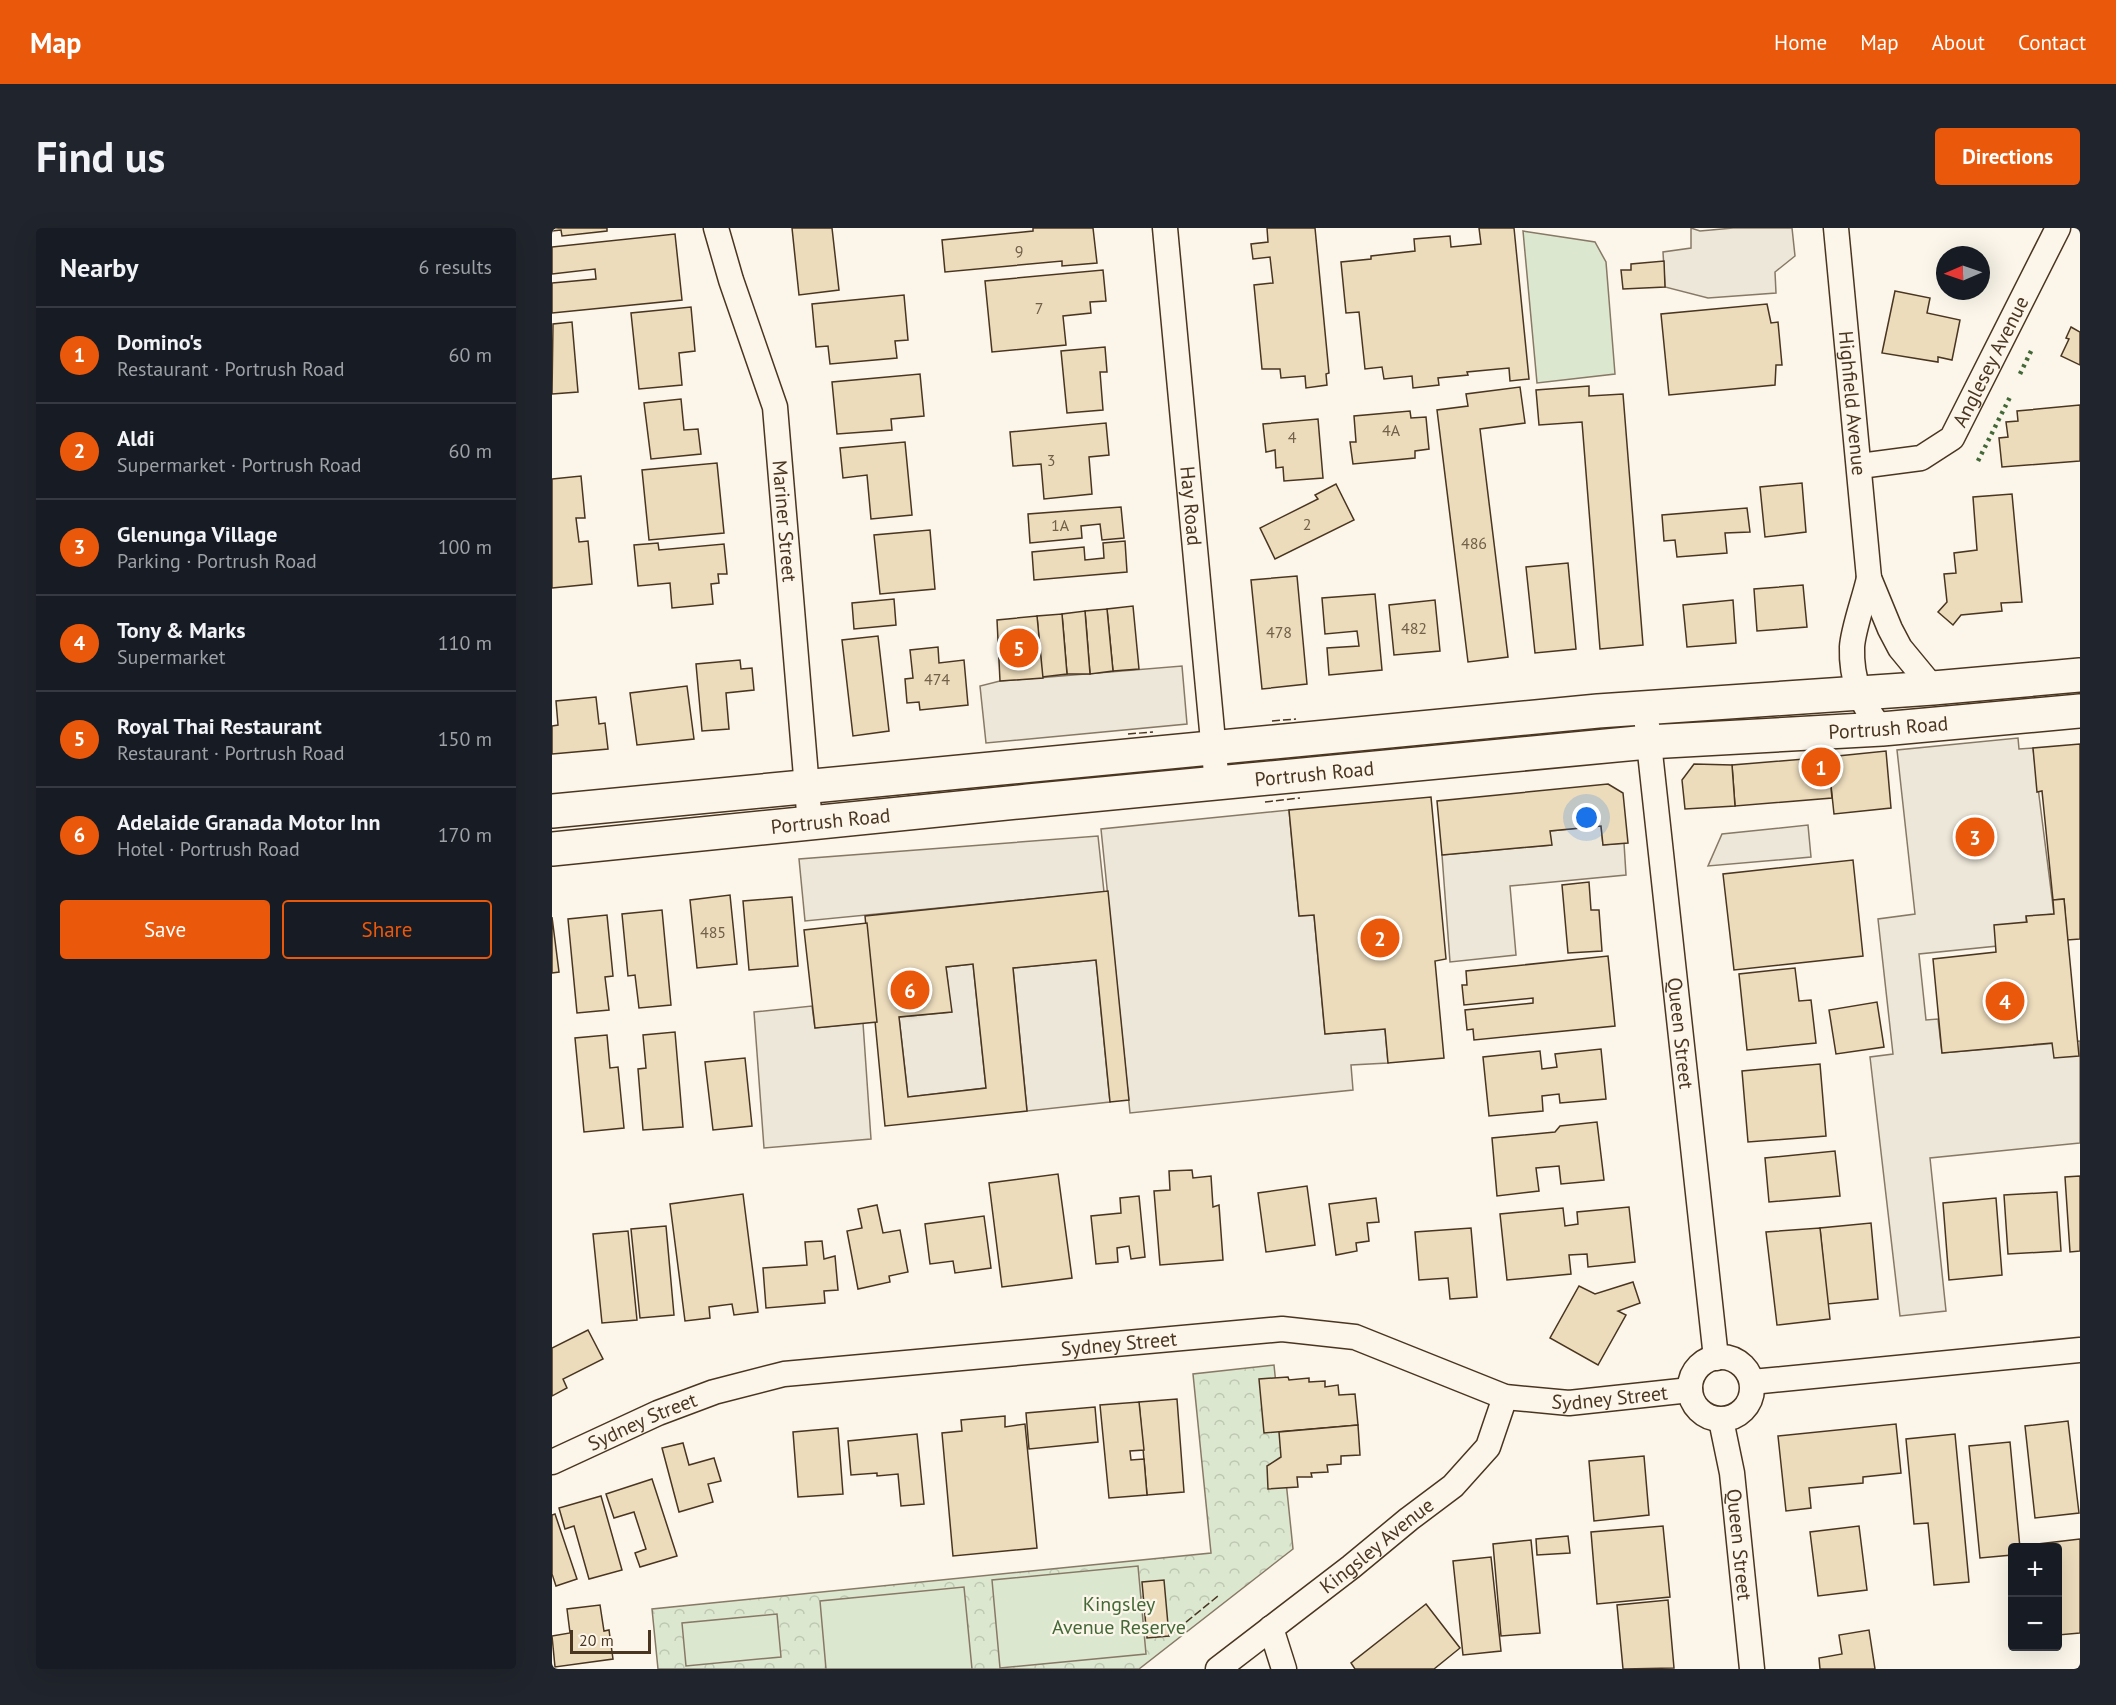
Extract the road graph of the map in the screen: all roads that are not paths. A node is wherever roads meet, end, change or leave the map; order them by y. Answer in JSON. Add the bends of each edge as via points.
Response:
{"nodes":[{"id":1,"x":716,"y":228,"type":"edge"},
{"id":2,"x":1166,"y":228,"type":"edge"},
{"id":3,"x":1836,"y":228,"type":"edge"},
{"id":4,"x":2058,"y":228,"type":"edge"},
{"id":5,"x":1860,"y":466,"type":"junction"},
{"id":6,"x":1869,"y":578,"type":"junction"},
{"id":7,"x":2080,"y":675,"type":"edge"},
{"id":8,"x":1934,"y":688,"type":"junction"},
{"id":9,"x":1857,"y":692,"type":"junction"},
{"id":10,"x":1646,"y":708,"type":"junction"},
{"id":11,"x":2080,"y":711,"type":"edge"},
{"id":12,"x":1882,"y":729,"type":"junction"},
{"id":13,"x":1648,"y":742,"type":"junction"},
{"id":14,"x":1213,"y":747,"type":"junction"},
{"id":15,"x":1216,"y":784,"type":"junction"},
{"id":16,"x":807,"y":787,"type":"junction"},
{"id":17,"x":552,"y":811,"type":"edge"},
{"id":18,"x":810,"y":824,"type":"junction"},
{"id":19,"x":552,"y":849,"type":"edge"},
{"id":20,"x":2080,"y":1350,"type":"edge"},
{"id":21,"x":1716,"y":1358,"type":"junction"},
{"id":22,"x":1752,"y":1382,"type":"junction"},
{"id":23,"x":1690,"y":1390,"type":"junction"},
{"id":24,"x":1505,"y":1397,"type":"junction"},
{"id":25,"x":1721,"y":1420,"type":"junction"},
{"id":26,"x":552,"y":1462,"type":"edge"},
{"id":27,"x":1271,"y":1628,"type":"junction"},
{"id":28,"x":1218,"y":1669,"type":"edge"},
{"id":29,"x":1284,"y":1669,"type":"edge"},
{"id":30,"x":1752,"y":1669,"type":"edge"}],
"edges":[{"from":1,"to":16,"type":"street","name":"Mariner Street","via":[[775,407]]},
{"from":2,"to":14,"type":"street","name":"Hay Road"},
{"from":3,"to":5,"type":"street","name":"Highfield Avenue"},
{"from":4,"to":5,"type":"street","name":"Anglesey Avenue","via":[[1952,438],[1922,458]]},
{"from":5,"to":6,"type":"street","name":"Highfield Avenue"},
{"from":6,"to":8,"type":"street","name":"Highfield Avenue","via":[[1900,648]]},
{"from":6,"to":9,"type":"street","name":"Highfield Avenue","via":[[1852,646]]},
{"from":7,"to":8,"type":"highway","name":"Portrush Road"},
{"from":8,"to":9,"type":"highway","name":"Portrush Road"},
{"from":9,"to":10,"type":"highway","name":"Portrush Road"},
{"from":9,"to":12,"type":"street","name":"Highfield Avenue"},
{"from":10,"to":13,"type":"street","name":"Queen Street"},
{"from":10,"to":14,"type":"highway","name":"Portrush Road"},
{"from":11,"to":12,"type":"highway","name":"Portrush Road"},
{"from":12,"to":13,"type":"highway","name":"Portrush Road"},
{"from":13,"to":15,"type":"highway","name":"Portrush Road"},
{"from":13,"to":21,"type":"street","name":"Queen Street"},
{"from":14,"to":15,"type":"street","name":"Hay Road"},
{"from":14,"to":16,"type":"highway","name":"Portrush Road"},
{"from":15,"to":18,"type":"highway","name":"Portrush Road"},
{"from":16,"to":17,"type":"highway","name":"Portrush Road"},
{"from":16,"to":18,"type":"street","name":"Mariner Street"},
{"from":18,"to":19,"type":"highway","name":"Portrush Road"},
{"from":20,"to":22,"type":"street"},
{"from":21,"to":22,"type":"street","via":[[1733,1359],[1742,1365]]},
{"from":21,"to":23,"type":"street","via":[[1703,1362],[1696,1370]]},
{"from":22,"to":25,"type":"street","via":[[1749,1404],[1732,1418]]},
{"from":23,"to":24,"type":"street","name":"Sydney Street","via":[[1569,1403]]},
{"from":23,"to":25,"type":"street","via":[[1699,1411]]},
{"from":24,"to":26,"type":"street","name":"Sydney Street","via":[[1355,1337],[1282,1329],[784,1374],[714,1392],[658,1413]]},
{"from":24,"to":27,"type":"street","name":"Kingsley Avenue","via":[[1488,1447],[1453,1486]]},
{"from":25,"to":30,"type":"street","name":"Queen Street","via":[[1732,1473]]},
{"from":27,"to":28,"type":"street","name":"Kingsley Avenue"},
{"from":27,"to":29,"type":"street"}]}
